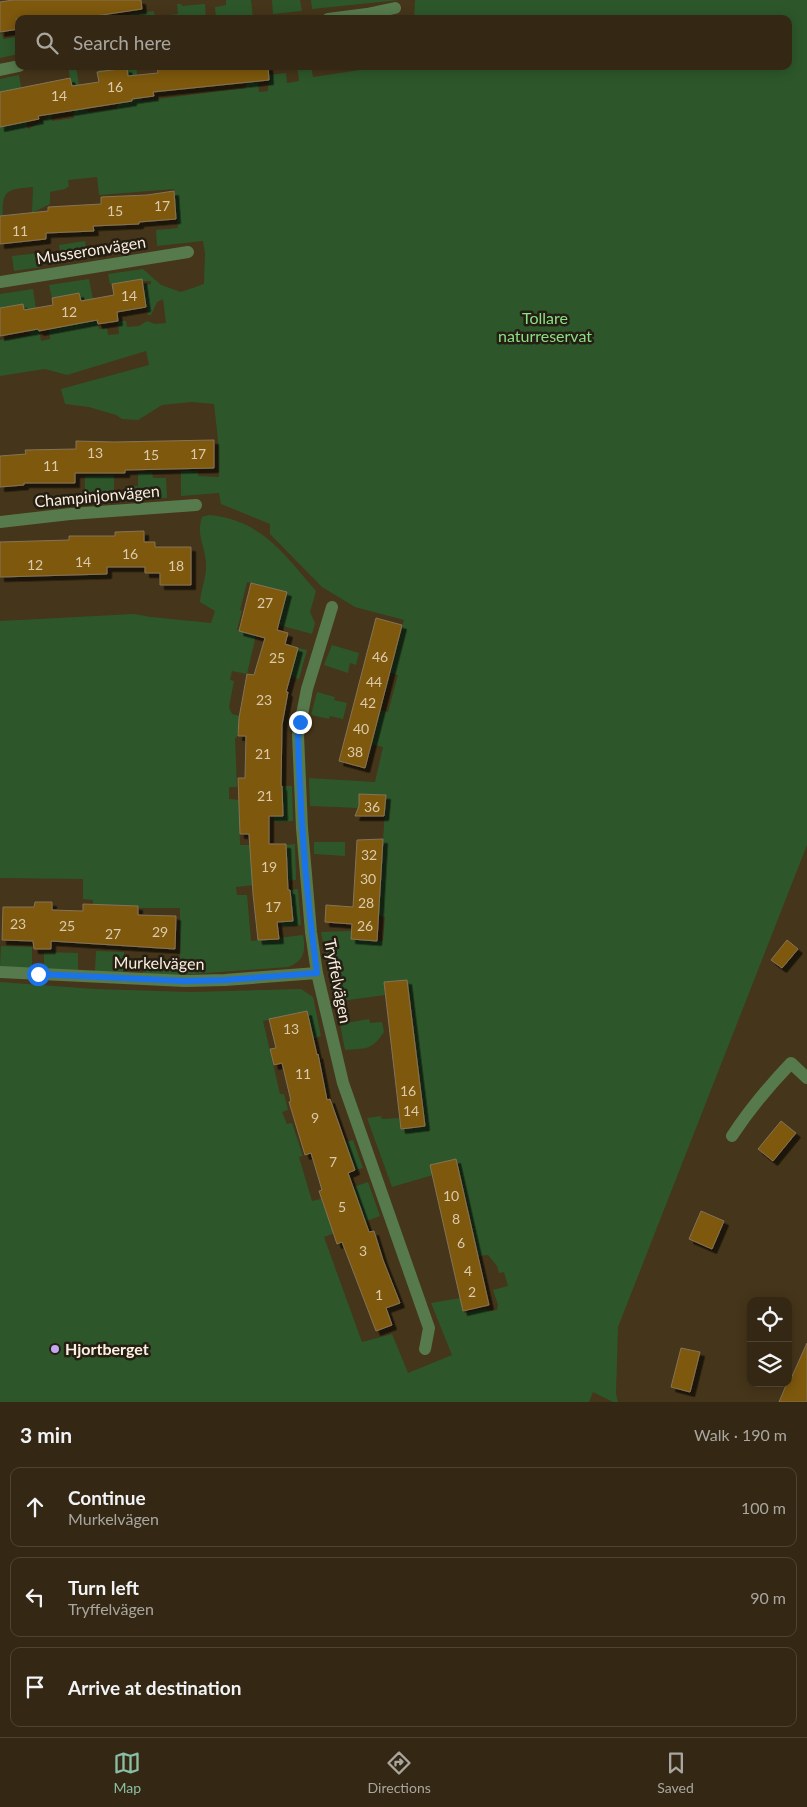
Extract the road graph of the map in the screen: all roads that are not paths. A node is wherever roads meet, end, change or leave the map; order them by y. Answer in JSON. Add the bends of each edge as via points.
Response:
{"nodes":[{"id":1,"x":395,"y":8,"type":"dead end"},
{"id":2,"x":359,"y":15,"type":"edge"},
{"id":3,"x":15,"y":67,"type":"edge"},
{"id":4,"x":0,"y":70,"type":"edge"},
{"id":5,"x":188,"y":252,"type":"dead end"},
{"id":6,"x":0,"y":282,"type":"edge"},
{"id":7,"x":196,"y":505,"type":"dead end"},
{"id":8,"x":0,"y":522,"type":"edge"},
{"id":9,"x":332,"y":606,"type":"dead end"},
{"id":10,"x":0,"y":972,"type":"edge"},
{"id":11,"x":317,"y":973,"type":"junction"},
{"id":12,"x":807,"y":1078,"type":"edge"},
{"id":13,"x":732,"y":1136,"type":"dead end"},
{"id":14,"x":425,"y":1349,"type":"dead end"}],
"edges":[{"from":1,"to":2,"type":"street"},
{"from":3,"to":4,"type":"street"},
{"from":5,"to":6,"type":"street","name":"Musseronvägen"},
{"from":7,"to":8,"type":"street","name":"Champinjonvägen"},
{"from":9,"to":11,"type":"street","name":"Tryffelvägen","via":[[307,689],[298,735],[302,828]]},
{"from":10,"to":11,"type":"street","name":"Murkelvägen","via":[[185,981]]},
{"from":11,"to":14,"type":"street","name":"Tryffelvägen","via":[[343,1083],[429,1328]]},
{"from":12,"to":13,"type":"street","via":[[791,1063],[765,1091]]}]}
